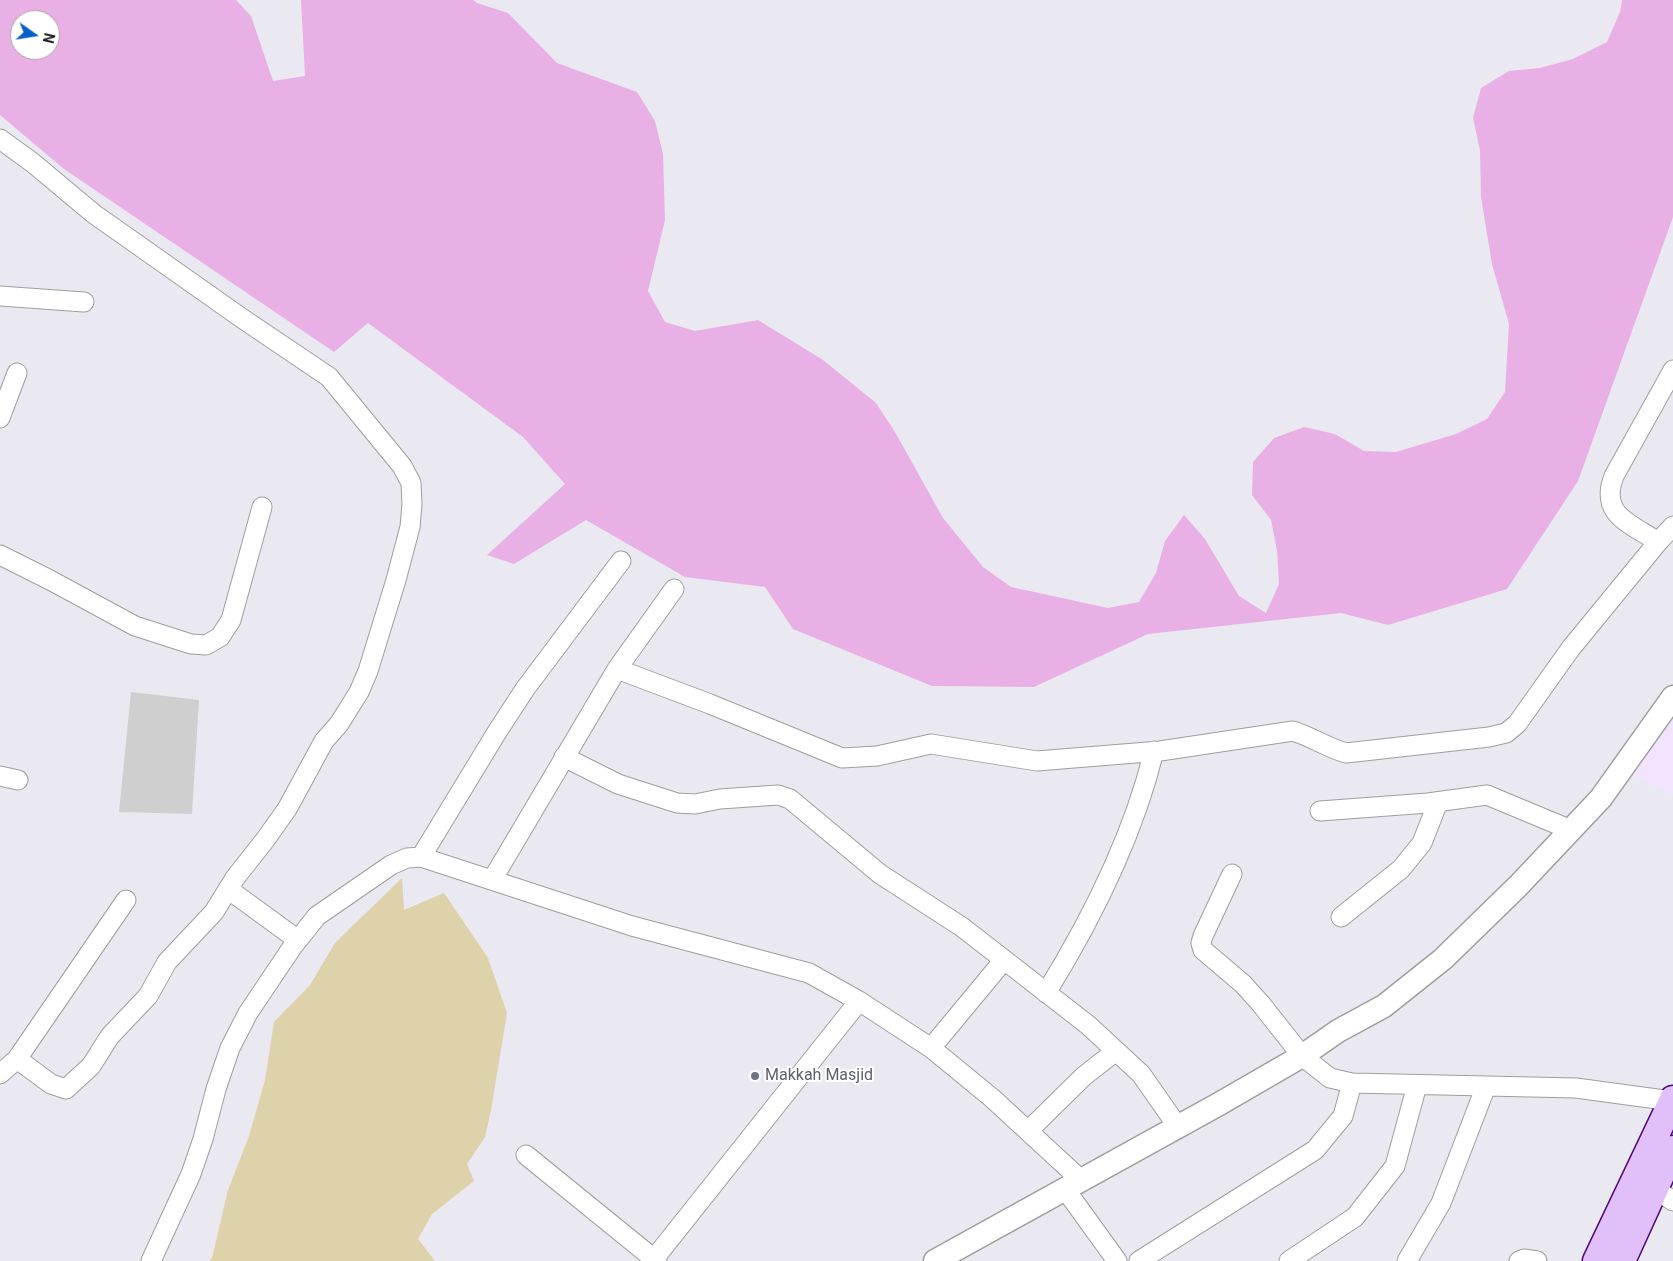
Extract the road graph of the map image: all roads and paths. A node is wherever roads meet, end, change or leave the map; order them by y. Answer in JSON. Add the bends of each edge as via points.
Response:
{"nodes":[{"id":1,"x":0,"y":139,"type":"edge"},
{"id":2,"x":0,"y":296,"type":"edge"},
{"id":3,"x":84,"y":302,"type":"dead end"},
{"id":4,"x":1673,"y":370,"type":"edge"},
{"id":5,"x":17,"y":373,"type":"dead end"},
{"id":6,"x":0,"y":418,"type":"edge"},
{"id":7,"x":262,"y":507,"type":"dead end"},
{"id":8,"x":1673,"y":526,"type":"edge"},
{"id":9,"x":1658,"y":542,"type":"junction"},
{"id":10,"x":0,"y":555,"type":"edge"},
{"id":11,"x":621,"y":561,"type":"dead end"},
{"id":12,"x":674,"y":589,"type":"dead end"},
{"id":13,"x":617,"y":669,"type":"junction"},
{"id":14,"x":1673,"y":697,"type":"edge"},
{"id":15,"x":1154,"y":751,"type":"junction"},
{"id":16,"x":564,"y":757,"type":"junction"},
{"id":17,"x":1438,"y":802,"type":"junction"},
{"id":18,"x":1320,"y":811,"type":"dead end"},
{"id":19,"x":1571,"y":830,"type":"junction"},
{"id":20,"x":420,"y":857,"type":"junction"},
{"id":21,"x":1232,"y":874,"type":"dead end"},
{"id":22,"x":492,"y":880,"type":"junction"},
{"id":23,"x":228,"y":889,"type":"junction"},
{"id":24,"x":126,"y":900,"type":"dead end"},
{"id":25,"x":1341,"y":917,"type":"dead end"},
{"id":26,"x":298,"y":940,"type":"junction"},
{"id":27,"x":1004,"y":960,"type":"junction"},
{"id":28,"x":1046,"y":993,"type":"junction"},
{"id":29,"x":859,"y":1002,"type":"junction"},
{"id":30,"x":930,"y":1048,"type":"junction"},
{"id":31,"x":1116,"y":1051,"type":"junction"},
{"id":32,"x":1302,"y":1056,"type":"junction"},
{"id":33,"x":17,"y":1058,"type":"junction"},
{"id":34,"x":0,"y":1074,"type":"edge"},
{"id":35,"x":1352,"y":1083,"type":"junction"},
{"id":36,"x":1417,"y":1085,"type":"junction"},
{"id":37,"x":1486,"y":1086,"type":"junction"},
{"id":38,"x":1673,"y":1100,"type":"edge"},
{"id":39,"x":1178,"y":1127,"type":"junction"},
{"id":40,"x":1028,"y":1131,"type":"junction"},
{"id":41,"x":1673,"y":1149,"type":"edge"},
{"id":42,"x":526,"y":1155,"type":"dead end"},
{"id":43,"x":1073,"y":1184,"type":"junction"},
{"id":44,"x":1664,"y":1195,"type":"edge"},
{"id":45,"x":655,"y":1260,"type":"edge"},
{"id":46,"x":151,"y":1261,"type":"edge"},
{"id":47,"x":935,"y":1261,"type":"edge"},
{"id":48,"x":1117,"y":1261,"type":"edge"},
{"id":49,"x":1139,"y":1261,"type":"edge"},
{"id":50,"x":1289,"y":1261,"type":"edge"},
{"id":51,"x":1406,"y":1261,"type":"edge"},
{"id":52,"x":1519,"y":1261,"type":"edge"},
{"id":53,"x":1537,"y":1261,"type":"edge"},
{"id":54,"x":1596,"y":1261,"type":"edge"},
{"id":55,"x":1622,"y":1261,"type":"edge"}],
"edges":[{"from":1,"to":23,"type":"street","via":[[102,220],[329,377],[402,466],[411,483],[410,527],[374,653],[359,692],[324,742],[287,808]]},
{"from":2,"to":3,"type":"street"},
{"from":4,"to":9,"type":"street","via":[[1609,489],[1610,503],[1617,514]]},
{"from":5,"to":6,"type":"street"},
{"from":7,"to":10,"type":"street","via":[[231,620],[220,637],[206,645],[191,644],[135,626]]},
{"from":8,"to":9,"type":"street"},
{"from":9,"to":15,"type":"street","via":[[1571,648],[1517,724],[1506,732],[1489,737],[1346,753],[1293,731]]},
{"from":11,"to":20,"type":"street","via":[[525,689]]},
{"from":12,"to":13,"type":"street"},
{"from":13,"to":15,"type":"street","via":[[842,758],[877,756],[931,744],[1037,761]]},
{"from":13,"to":16,"type":"street"},
{"from":14,"to":19,"type":"street","via":[[1601,798]]},
{"from":15,"to":28,"type":"street","via":[[1136,815],[1098,902]]},
{"from":16,"to":22,"type":"street"},
{"from":16,"to":27,"type":"street","via":[[618,784],[677,803],[778,795],[790,799],[880,874],[962,927]]},
{"from":17,"to":18,"type":"street"},
{"from":17,"to":19,"type":"street","via":[[1487,794]]},
{"from":17,"to":25,"type":"street","via":[[1422,843],[1401,869]]},
{"from":19,"to":32,"type":"street","via":[[1443,959],[1384,1006],[1338,1030]]},
{"from":20,"to":22,"type":"street"},
{"from":20,"to":26,"type":"street","via":[[391,865],[317,916]]},
{"from":21,"to":32,"type":"street","via":[[1203,936],[1203,950],[1243,984]]},
{"from":22,"to":29,"type":"street","via":[[632,926],[809,973]]},
{"from":23,"to":26,"type":"street"},
{"from":23,"to":33,"type":"street","via":[[214,912],[167,962],[148,996],[110,1036],[91,1066],[66,1089],[51,1084]]},
{"from":24,"to":33,"type":"street"},
{"from":26,"to":46,"type":"street","via":[[248,1013],[230,1048],[191,1174]]},
{"from":27,"to":28,"type":"street"},
{"from":27,"to":30,"type":"street"},
{"from":28,"to":31,"type":"street"},
{"from":29,"to":30,"type":"street"},
{"from":29,"to":45,"type":"street"},
{"from":30,"to":40,"type":"street"},
{"from":31,"to":39,"type":"street","via":[[1141,1074]]},
{"from":31,"to":40,"type":"street","via":[[1084,1076]]},
{"from":32,"to":35,"type":"street","via":[[1330,1078]]},
{"from":32,"to":39,"type":"street"},
{"from":33,"to":34,"type":"street"},
{"from":35,"to":36,"type":"street"},
{"from":35,"to":49,"type":"street","via":[[1342,1116],[1315,1150]]},
{"from":36,"to":37,"type":"street"},
{"from":36,"to":50,"type":"street","via":[[1395,1166],[1355,1217]]},
{"from":37,"to":38,"type":"street","via":[[1576,1088]]},
{"from":37,"to":51,"type":"street","via":[[1441,1203]]},
{"from":38,"to":54,"type":"main road"},
{"from":39,"to":43,"type":"street"},
{"from":40,"to":43,"type":"street"},
{"from":41,"to":44,"type":"main road"},
{"from":42,"to":45,"type":"street"},
{"from":43,"to":47,"type":"street"},
{"from":43,"to":48,"type":"street"},
{"from":44,"to":55,"type":"main road"},
{"from":52,"to":53,"type":"street"}]}
